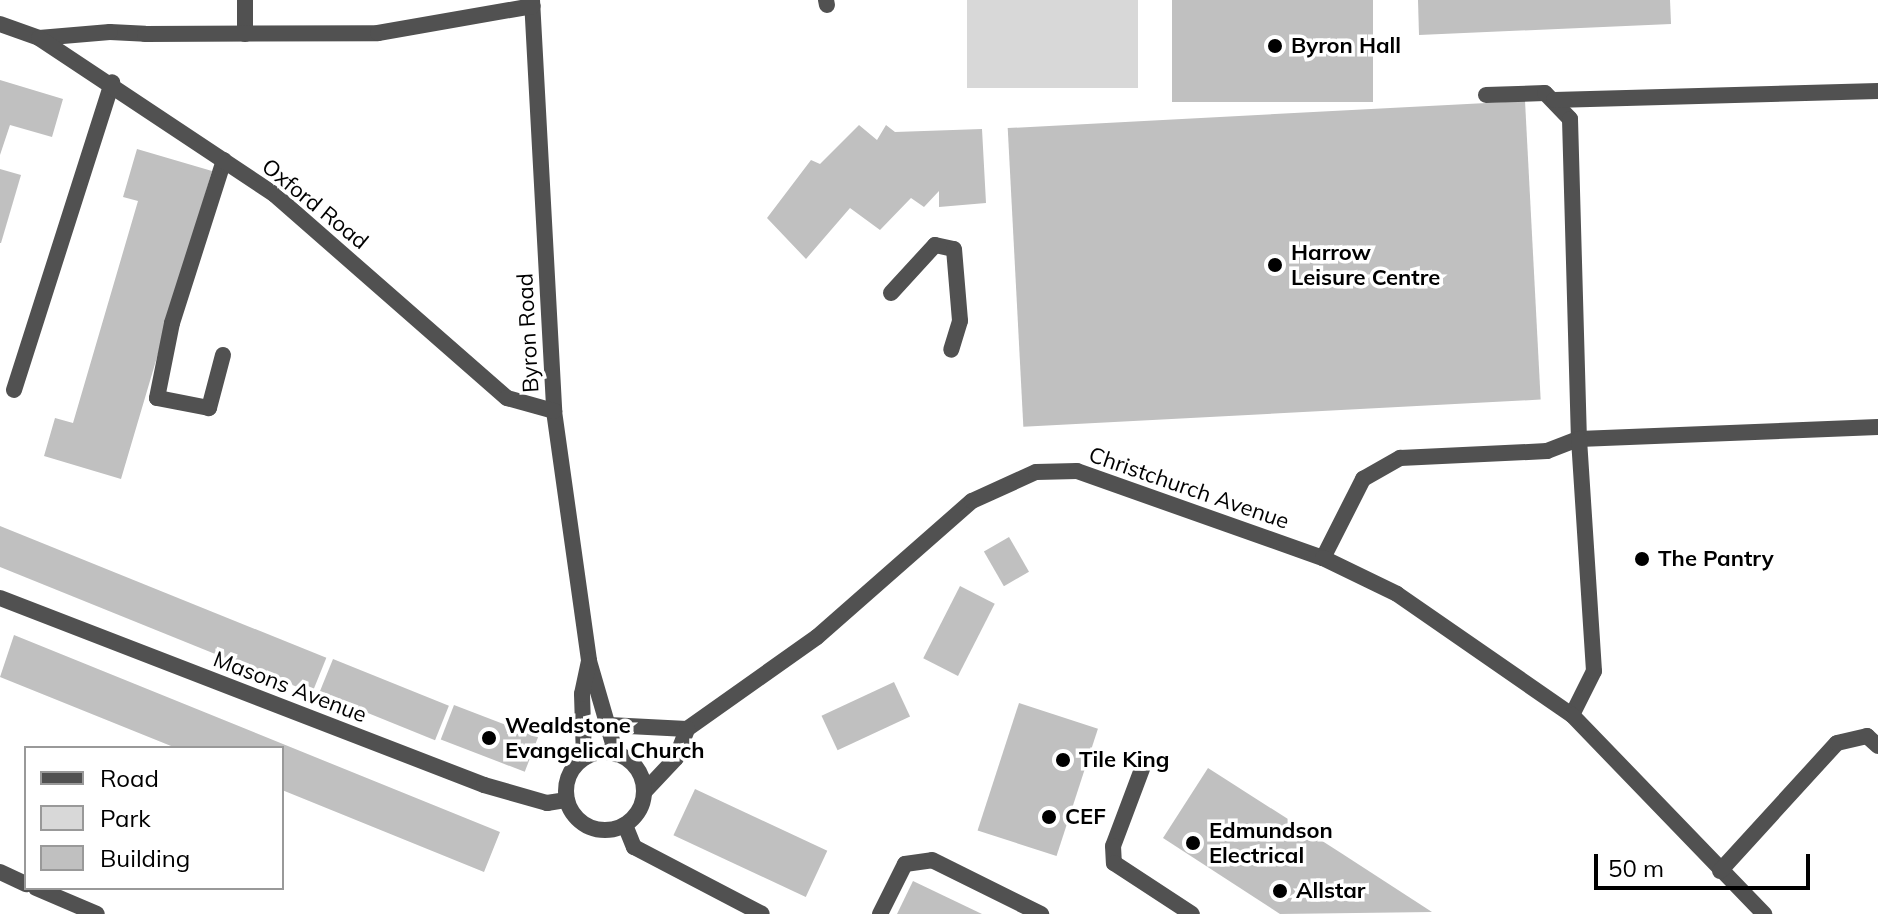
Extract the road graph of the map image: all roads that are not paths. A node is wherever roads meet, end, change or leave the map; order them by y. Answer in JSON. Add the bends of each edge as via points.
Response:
{"nodes":[{"id":1,"x":245,"y":0,"type":"edge"},
{"id":2,"x":532,"y":3,"type":"edge"},
{"id":3,"x":0,"y":24,"type":"edge"},
{"id":4,"x":245,"y":34,"type":"junction"},
{"id":5,"x":39,"y":38,"type":"junction"},
{"id":6,"x":112,"y":82,"type":"junction"},
{"id":7,"x":1878,"y":91,"type":"edge"},
{"id":8,"x":1486,"y":95,"type":"dead end"},
{"id":9,"x":1554,"y":100,"type":"junction"},
{"id":10,"x":224,"y":160,"type":"junction"},
{"id":11,"x":891,"y":293,"type":"dead end"},
{"id":12,"x":951,"y":350,"type":"dead end"},
{"id":13,"x":223,"y":355,"type":"dead end"},
{"id":14,"x":14,"y":390,"type":"dead end"},
{"id":15,"x":554,"y":411,"type":"junction"},
{"id":16,"x":1878,"y":427,"type":"edge"},
{"id":17,"x":1579,"y":439,"type":"junction"},
{"id":18,"x":1323,"y":558,"type":"junction"},
{"id":19,"x":0,"y":598,"type":"edge"},
{"id":20,"x":589,"y":661,"type":"junction"},
{"id":21,"x":1572,"y":715,"type":"junction"},
{"id":22,"x":609,"y":725,"type":"junction"},
{"id":23,"x":687,"y":729,"type":"junction"},
{"id":24,"x":1878,"y":746,"type":"edge"},
{"id":25,"x":616,"y":754,"type":"junction"},
{"id":26,"x":584,"y":758,"type":"junction"},
{"id":27,"x":1142,"y":769,"type":"dead end"},
{"id":28,"x":645,"y":791,"type":"junction"},
{"id":29,"x":567,"y":800,"type":"junction"},
{"id":30,"x":625,"y":825,"type":"junction"},
{"id":31,"x":1720,"y":871,"type":"junction"},
{"id":32,"x":0,"y":872,"type":"edge"},
{"id":33,"x":24,"y":883,"type":"edge"},
{"id":34,"x":41,"y":890,"type":"edge"},
{"id":35,"x":97,"y":914,"type":"edge"},
{"id":36,"x":762,"y":914,"type":"edge"},
{"id":37,"x":880,"y":914,"type":"edge"},
{"id":38,"x":1041,"y":914,"type":"edge"},
{"id":39,"x":1192,"y":914,"type":"edge"},
{"id":40,"x":1764,"y":914,"type":"edge"}],
"edges":[{"from":1,"to":4,"type":"street"},
{"from":2,"to":4,"type":"street","via":[[378,33]]},
{"from":2,"to":15,"type":"street","name":"Byron Road"},
{"from":3,"to":5,"type":"street"},
{"from":4,"to":5,"type":"street","via":[[110,32]]},
{"from":5,"to":6,"type":"street","name":"Oxford Road"},
{"from":6,"to":10,"type":"street","name":"Oxford Road"},
{"from":6,"to":14,"type":"street"},
{"from":7,"to":9,"type":"street"},
{"from":8,"to":9,"type":"street","via":[[1545,93]]},
{"from":9,"to":17,"type":"street","via":[[1570,119]]},
{"from":10,"to":13,"type":"street","via":[[172,323],[157,398],[209,408]]},
{"from":10,"to":15,"type":"street","name":"Oxford Road","via":[[275,195],[507,398]]},
{"from":11,"to":12,"type":"street","via":[[935,245],[954,249],[960,321]]},
{"from":15,"to":20,"type":"street","name":"Byron Road"},
{"from":16,"to":17,"type":"street"},
{"from":17,"to":18,"type":"street","via":[[1547,451],[1400,458],[1363,479]]},
{"from":17,"to":21,"type":"street","via":[[1594,671]]},
{"from":18,"to":21,"type":"street","name":"Christchurch Avenue","via":[[1397,594]]},
{"from":18,"to":23,"type":"street","name":"Christchurch Avenue","via":[[1109,479],[1036,472],[1007,480],[935,526],[817,637]]},
{"from":19,"to":29,"type":"street","name":"Masons Avenue","via":[[484,785],[547,803]]},
{"from":20,"to":22,"type":"street","name":"Byron Road"},
{"from":20,"to":26,"type":"street","name":"Byron Road","via":[[582,694]]},
{"from":21,"to":31,"type":"street","name":"Christchurch Avenue"},
{"from":22,"to":23,"type":"street"},
{"from":22,"to":25,"type":"street","name":"Byron Road"},
{"from":23,"to":28,"type":"street","via":[[670,768]]},
{"from":24,"to":31,"type":"street","via":[[1867,736],[1837,743]]},
{"from":25,"to":26,"type":"street"},
{"from":25,"to":28,"type":"street","via":[[637,767]]},
{"from":26,"to":29,"type":"street","via":[[569,776]]},
{"from":27,"to":39,"type":"street","via":[[1113,846],[1114,863]]},
{"from":28,"to":30,"type":"street"},
{"from":29,"to":30,"type":"street","via":[[590,827]]},
{"from":30,"to":36,"type":"street","via":[[634,847]]},
{"from":31,"to":40,"type":"street","name":"Christchurch Avenue"},
{"from":32,"to":33,"type":"street"},
{"from":34,"to":35,"type":"street"},
{"from":37,"to":38,"type":"street","via":[[905,864],[932,860]]}]}
